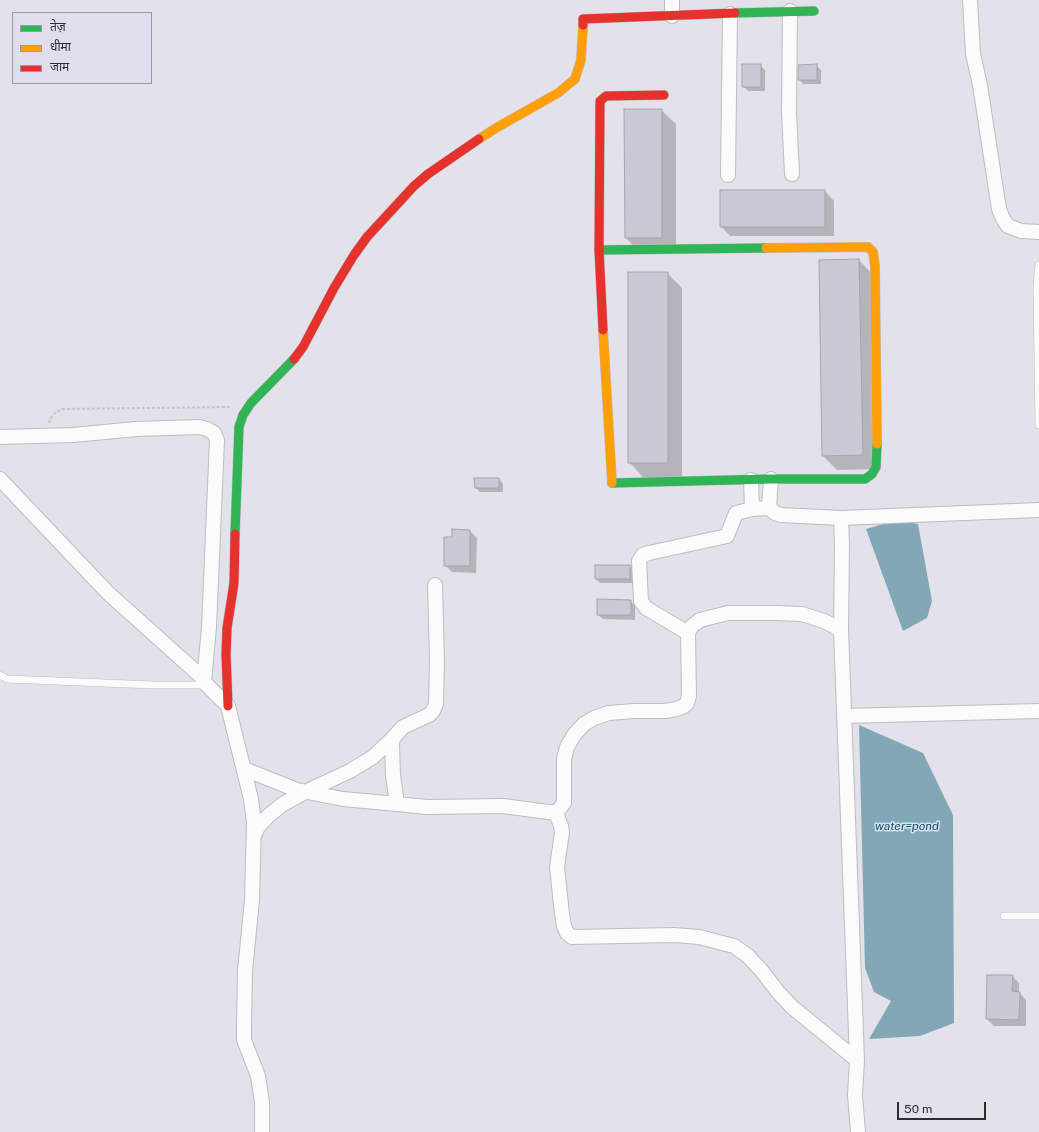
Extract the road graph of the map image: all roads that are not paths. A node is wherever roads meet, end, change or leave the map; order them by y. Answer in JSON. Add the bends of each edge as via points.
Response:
{"nodes":[{"id":1,"x":672,"y":0,"type":"edge"},
{"id":2,"x":970,"y":0,"type":"edge"},
{"id":3,"x":790,"y":11,"type":"junction"},
{"id":4,"x":814,"y":11,"type":"dead end"},
{"id":5,"x":730,"y":14,"type":"junction"},
{"id":6,"x":672,"y":16,"type":"junction"},
{"id":7,"x":664,"y":95,"type":"dead end"},
{"id":8,"x":792,"y":174,"type":"dead end"},
{"id":9,"x":728,"y":175,"type":"dead end"},
{"id":10,"x":1039,"y":232,"type":"edge"},
{"id":11,"x":600,"y":250,"type":"junction"},
{"id":12,"x":1039,"y":265,"type":"edge"},
{"id":13,"x":1039,"y":425,"type":"edge"},
{"id":14,"x":0,"y":437,"type":"edge"},
{"id":15,"x":771,"y":479,"type":"junction"},
{"id":16,"x":0,"y":480,"type":"edge"},
{"id":17,"x":750,"y":480,"type":"junction"},
{"id":18,"x":769,"y":508,"type":"junction"},
{"id":19,"x":752,"y":509,"type":"junction"},
{"id":20,"x":1039,"y":510,"type":"edge"},
{"id":21,"x":841,"y":518,"type":"junction"},
{"id":22,"x":435,"y":585,"type":"dead end"},
{"id":23,"x":841,"y":630,"type":"junction"},
{"id":24,"x":688,"y":633,"type":"junction"},
{"id":25,"x":0,"y":676,"type":"edge"},
{"id":26,"x":205,"y":682,"type":"junction"},
{"id":27,"x":228,"y":706,"type":"junction"},
{"id":28,"x":1039,"y":711,"type":"edge"},
{"id":29,"x":844,"y":716,"type":"junction"},
{"id":30,"x":393,"y":738,"type":"junction"},
{"id":31,"x":244,"y":769,"type":"junction"},
{"id":32,"x":305,"y":792,"type":"junction"},
{"id":33,"x":397,"y":804,"type":"junction"},
{"id":34,"x":556,"y":813,"type":"junction"},
{"id":35,"x":254,"y":836,"type":"junction"},
{"id":36,"x":1004,"y":916,"type":"dead end"},
{"id":37,"x":1039,"y":916,"type":"edge"},
{"id":38,"x":858,"y":1060,"type":"junction"},
{"id":39,"x":262,"y":1132,"type":"edge"},
{"id":40,"x":858,"y":1132,"type":"edge"}],
"edges":[{"from":1,"to":6,"type":"street"},
{"from":2,"to":10,"type":"street","via":[[973,54],[999,209],[1008,226],[1021,231]]},
{"from":3,"to":4,"type":"street"},
{"from":3,"to":5,"type":"street"},
{"from":3,"to":8,"type":"street","via":[[789,112]]},
{"from":5,"to":6,"type":"street"},
{"from":5,"to":9,"type":"street"},
{"from":6,"to":27,"type":"street","via":[[583,19],[581,60],[575,79],[558,93],[496,128],[414,186],[354,255],[303,347],[243,415],[239,427],[237,452],[234,583],[227,628]]},
{"from":7,"to":11,"type":"street","via":[[606,96],[600,101]]},
{"from":11,"to":15,"type":"street","via":[[868,247],[873,252],[876,320],[876,467],[865,479]]},
{"from":11,"to":17,"type":"street","via":[[612,484]]},
{"from":12,"to":13,"type":"lane"},
{"from":14,"to":26,"type":"street","via":[[199,427],[214,433],[217,440],[215,508]]},
{"from":15,"to":17,"type":"street"},
{"from":15,"to":18,"type":"street"},
{"from":16,"to":26,"type":"street","via":[[108,593]]},
{"from":17,"to":19,"type":"street"},
{"from":18,"to":19,"type":"street"},
{"from":18,"to":21,"type":"street","via":[[782,515]]},
{"from":19,"to":24,"type":"street","via":[[736,514],[727,536],[649,553],[643,555],[639,561],[641,601],[646,608]]},
{"from":20,"to":21,"type":"street"},
{"from":21,"to":23,"type":"street"},
{"from":22,"to":30,"type":"street","via":[[436,704],[429,715],[403,727]]},
{"from":23,"to":24,"type":"street","via":[[802,614],[728,613],[700,620]]},
{"from":23,"to":29,"type":"street"},
{"from":24,"to":34,"type":"street","via":[[689,696],[686,703],[677,709],[609,713],[584,724],[567,748],[564,759],[564,803]]},
{"from":25,"to":26,"type":"lane","via":[[7,679],[153,685]]},
{"from":26,"to":27,"type":"street"},
{"from":27,"to":31,"type":"street"},
{"from":28,"to":29,"type":"street"},
{"from":29,"to":38,"type":"street"},
{"from":30,"to":32,"type":"street","via":[[373,757]]},
{"from":30,"to":33,"type":"street"},
{"from":31,"to":32,"type":"street"},
{"from":31,"to":35,"type":"street","via":[[251,799]]},
{"from":32,"to":33,"type":"street","via":[[343,799]]},
{"from":32,"to":35,"type":"street","via":[[268,816]]},
{"from":33,"to":34,"type":"street","via":[[428,807],[503,806]]},
{"from":34,"to":38,"type":"street","via":[[561,826],[557,867],[567,934],[572,937],[674,935],[699,937],[734,946],[748,956],[792,1007]]},
{"from":35,"to":39,"type":"street","via":[[243,1012],[244,1040],[258,1076],[262,1102]]},
{"from":36,"to":37,"type":"lane"},
{"from":38,"to":40,"type":"street","via":[[855,1095]]}]}
